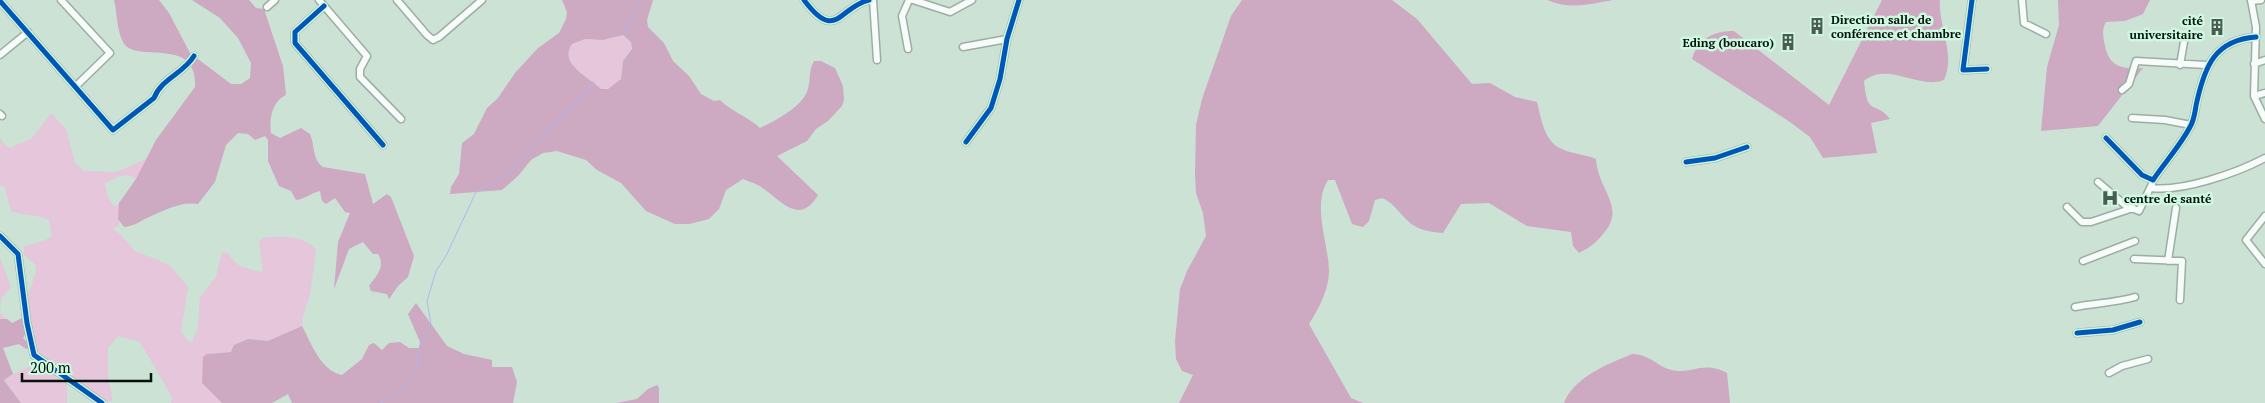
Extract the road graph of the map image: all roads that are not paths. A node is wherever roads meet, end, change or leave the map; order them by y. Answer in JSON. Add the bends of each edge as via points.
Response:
{"nodes":[{"id":1,"x":61,"y":0,"type":"edge"},
{"id":2,"x":274,"y":0,"type":"edge"},
{"id":3,"x":320,"y":0,"type":"edge"},
{"id":4,"x":397,"y":0,"type":"edge"},
{"id":5,"x":482,"y":0,"type":"edge"},
{"id":6,"x":804,"y":0,"type":"edge"},
{"id":7,"x":869,"y":0,"type":"edge"},
{"id":8,"x":873,"y":0,"type":"edge"},
{"id":9,"x":909,"y":0,"type":"edge"},
{"id":10,"x":913,"y":0,"type":"edge"},
{"id":11,"x":972,"y":0,"type":"edge"},
{"id":12,"x":1019,"y":0,"type":"edge"},
{"id":13,"x":1972,"y":0,"type":"edge"},
{"id":14,"x":2022,"y":0,"type":"edge"},
{"id":15,"x":2251,"y":0,"type":"edge"},
{"id":16,"x":2261,"y":0,"type":"edge"},
{"id":17,"x":0,"y":1,"type":"edge"},
{"id":18,"x":324,"y":6,"type":"junction"},
{"id":19,"x":267,"y":7,"type":"dead end"},
{"id":20,"x":28,"y":32,"type":"junction"},
{"id":21,"x":2046,"y":34,"type":"dead end"},
{"id":22,"x":2185,"y":36,"type":"dead end"},
{"id":23,"x":2256,"y":37,"type":"junction"},
{"id":24,"x":1007,"y":39,"type":"junction"},
{"id":25,"x":963,"y":47,"type":"dead end"},
{"id":26,"x":908,"y":49,"type":"dead end"},
{"id":27,"x":0,"y":55,"type":"edge"},
{"id":28,"x":194,"y":56,"type":"dead end"},
{"id":29,"x":877,"y":60,"type":"dead end"},
{"id":30,"x":2265,"y":60,"type":"edge"},
{"id":31,"x":2180,"y":64,"type":"junction"},
{"id":32,"x":2254,"y":64,"type":"junction"},
{"id":33,"x":2206,"y":65,"type":"junction"},
{"id":34,"x":1987,"y":69,"type":"dead end"},
{"id":35,"x":75,"y":87,"type":"junction"},
{"id":36,"x":2122,"y":90,"type":"dead end"},
{"id":37,"x":2265,"y":93,"type":"edge"},
{"id":38,"x":2254,"y":96,"type":"junction"},
{"id":39,"x":2132,"y":118,"type":"dead end"},
{"id":40,"x":401,"y":119,"type":"dead end"},
{"id":41,"x":2265,"y":119,"type":"edge"},
{"id":42,"x":2191,"y":125,"type":"junction"},
{"id":43,"x":2106,"y":138,"type":"dead end"},
{"id":44,"x":966,"y":142,"type":"dead end"},
{"id":45,"x":383,"y":145,"type":"dead end"},
{"id":46,"x":1747,"y":147,"type":"dead end"},
{"id":47,"x":2265,"y":158,"type":"edge"},
{"id":48,"x":1686,"y":162,"type":"dead end"},
{"id":49,"x":2153,"y":180,"type":"junction"},
{"id":50,"x":2098,"y":182,"type":"dead end"},
{"id":51,"x":2151,"y":188,"type":"junction"},
{"id":52,"x":2067,"y":208,"type":"dead end"},
{"id":53,"x":2133,"y":208,"type":"junction"},
{"id":54,"x":2176,"y":208,"type":"dead end"},
{"id":55,"x":2265,"y":216,"type":"edge"},
{"id":56,"x":0,"y":236,"type":"edge"},
{"id":57,"x":2135,"y":240,"type":"dead end"},
{"id":58,"x":2134,"y":259,"type":"dead end"},
{"id":59,"x":2168,"y":260,"type":"junction"},
{"id":60,"x":2083,"y":261,"type":"dead end"},
{"id":61,"x":2265,"y":264,"type":"edge"},
{"id":62,"x":2135,"y":297,"type":"dead end"},
{"id":63,"x":2180,"y":300,"type":"dead end"},
{"id":64,"x":2075,"y":307,"type":"dead end"},
{"id":65,"x":2140,"y":322,"type":"dead end"},
{"id":66,"x":2077,"y":333,"type":"dead end"},
{"id":67,"x":2148,"y":359,"type":"dead end"},
{"id":68,"x":2109,"y":373,"type":"dead end"},
{"id":69,"x":102,"y":403,"type":"edge"}],
"edges":[{"from":1,"to":35,"type":"street","via":[[110,53]]},
{"from":2,"to":19,"type":"street"},
{"from":3,"to":18,"type":"street"},
{"from":4,"to":5,"type":"street","via":[[433,40]]},
{"from":6,"to":7,"type":"street","via":[[819,17],[830,20],[840,19]]},
{"from":8,"to":29,"type":"street"},
{"from":9,"to":26,"type":"street","via":[[902,16]]},
{"from":10,"to":11,"type":"street","via":[[950,12]]},
{"from":12,"to":24,"type":"street"},
{"from":13,"to":34,"type":"street","via":[[1963,70]]},
{"from":14,"to":21,"type":"street","via":[[2024,23]]},
{"from":15,"to":16,"type":"street"},
{"from":15,"to":23,"type":"street"},
{"from":17,"to":20,"type":"street"},
{"from":18,"to":40,"type":"street","via":[[367,56],[360,69],[360,77]]},
{"from":18,"to":45,"type":"street","via":[[295,32],[294,44]]},
{"from":20,"to":27,"type":"street"},
{"from":20,"to":35,"type":"street"},
{"from":22,"to":31,"type":"street"},
{"from":23,"to":32,"type":"street"},
{"from":23,"to":33,"type":"street","via":[[2243,38],[2228,46]]},
{"from":24,"to":25,"type":"street"},
{"from":24,"to":44,"type":"street","via":[[992,108]]},
{"from":28,"to":35,"type":"street","via":[[187,68],[170,78],[156,91],[154,98],[113,130]]},
{"from":30,"to":32,"type":"street"},
{"from":31,"to":33,"type":"street"},
{"from":31,"to":36,"type":"street","via":[[2136,61],[2129,84]]},
{"from":32,"to":38,"type":"street"},
{"from":33,"to":42,"type":"street"},
{"from":37,"to":38,"type":"street"},
{"from":38,"to":41,"type":"street"},
{"from":39,"to":42,"type":"street"},
{"from":42,"to":49,"type":"street"},
{"from":43,"to":49,"type":"street","via":[[2142,175]]},
{"from":46,"to":48,"type":"street","via":[[1715,158]]},
{"from":47,"to":51,"type":"street","via":[[2237,172],[2178,187]]},
{"from":49,"to":51,"type":"street"},
{"from":50,"to":53,"type":"street","via":[[2124,205]]},
{"from":51,"to":53,"type":"street","via":[[2140,211]]},
{"from":52,"to":53,"type":"street","via":[[2082,222]]},
{"from":54,"to":59,"type":"street"},
{"from":55,"to":61,"type":"street","via":[[2246,240]]},
{"from":56,"to":69,"type":"street","via":[[18,254],[34,355]]},
{"from":57,"to":60,"type":"street"},
{"from":58,"to":59,"type":"street"},
{"from":59,"to":63,"type":"street","via":[[2182,261]]},
{"from":62,"to":64,"type":"street"},
{"from":65,"to":66,"type":"street","via":[[2113,330]]},
{"from":67,"to":68,"type":"street"}]}
